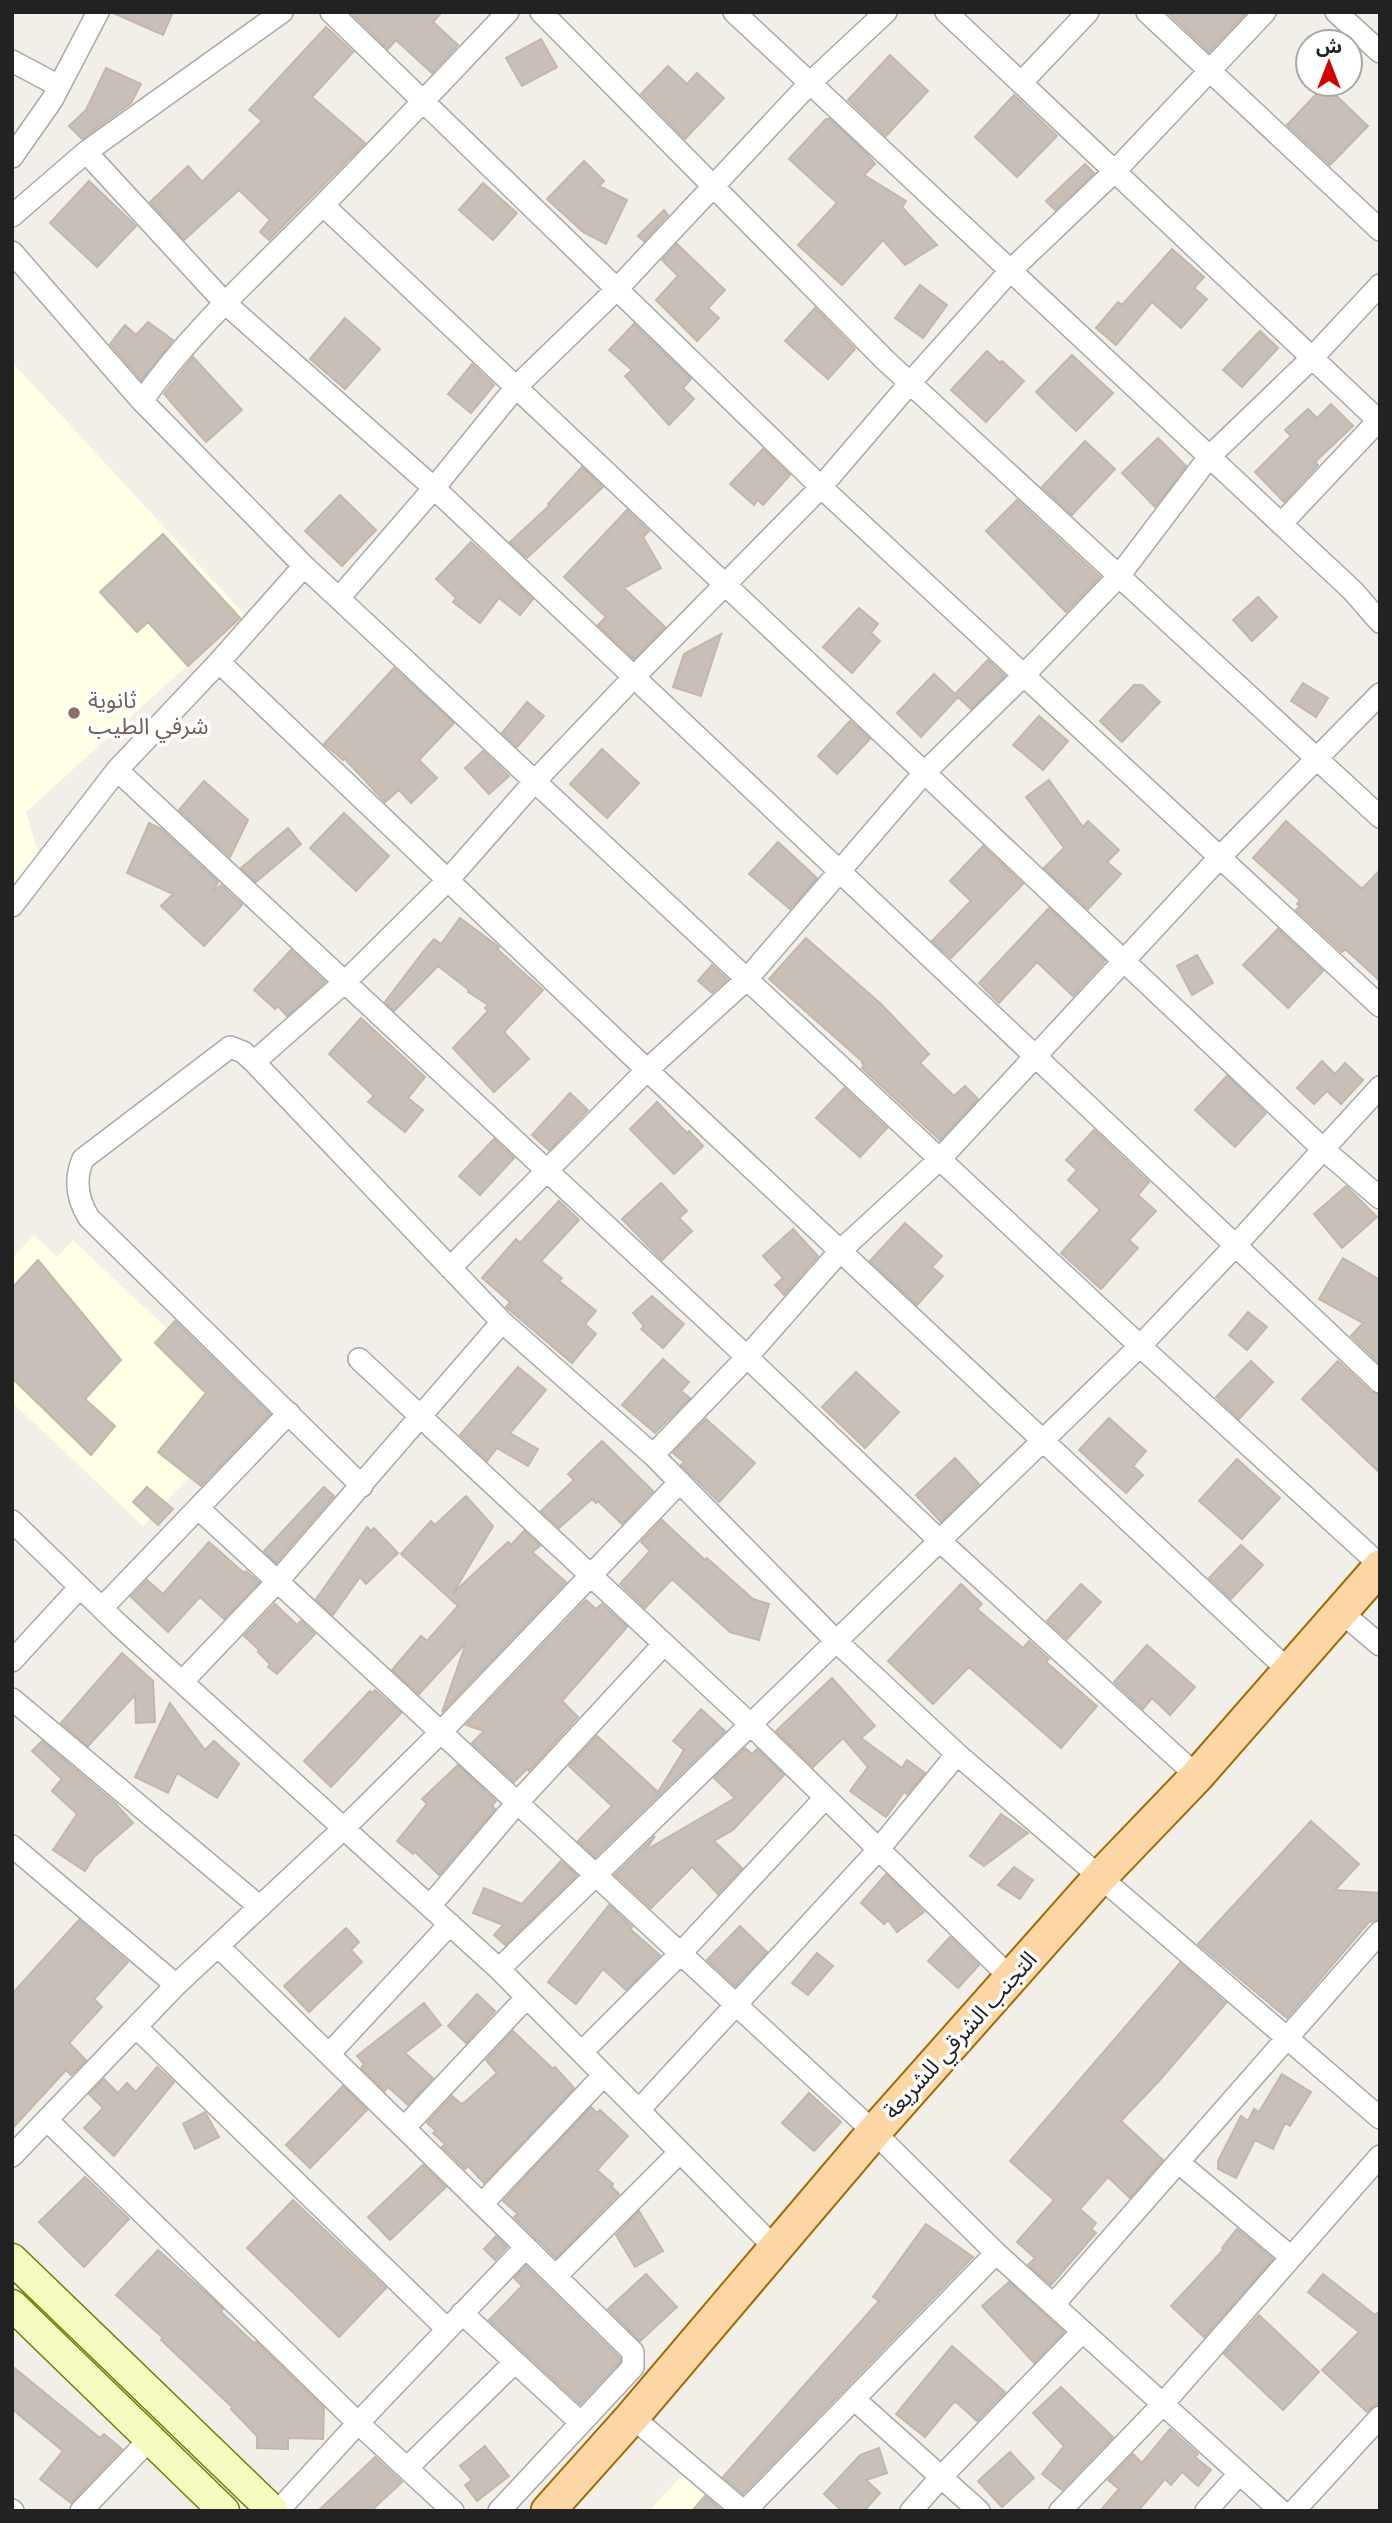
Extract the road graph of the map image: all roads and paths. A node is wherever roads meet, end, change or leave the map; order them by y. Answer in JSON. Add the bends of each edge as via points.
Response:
{"nodes":[{"id":1,"x":97,"y":12,"type":"edge"},
{"id":2,"x":282,"y":12,"type":"edge"},
{"id":3,"x":331,"y":12,"type":"edge"},
{"id":4,"x":508,"y":12,"type":"edge"},
{"id":5,"x":541,"y":12,"type":"edge"},
{"id":6,"x":734,"y":12,"type":"edge"},
{"id":7,"x":886,"y":12,"type":"edge"},
{"id":8,"x":946,"y":12,"type":"edge"},
{"id":9,"x":1088,"y":12,"type":"edge"},
{"id":10,"x":1147,"y":12,"type":"edge"},
{"id":11,"x":1265,"y":12,"type":"edge"},
{"id":12,"x":1336,"y":12,"type":"edge"},
{"id":13,"x":1380,"y":52,"type":"edge"},
{"id":14,"x":12,"y":61,"type":"edge"},
{"id":15,"x":1211,"y":72,"type":"junction"},
{"id":16,"x":810,"y":83,"type":"junction"},
{"id":17,"x":1021,"y":83,"type":"junction"},
{"id":18,"x":59,"y":86,"type":"junction"},
{"id":19,"x":422,"y":102,"type":"junction"},
{"id":20,"x":86,"y":152,"type":"junction"},
{"id":21,"x":12,"y":157,"type":"edge"},
{"id":22,"x":1115,"y":171,"type":"junction"},
{"id":23,"x":713,"y":186,"type":"junction"},
{"id":24,"x":323,"y":205,"type":"junction"},
{"id":25,"x":12,"y":216,"type":"edge"},
{"id":26,"x":1380,"y":230,"type":"edge"},
{"id":27,"x":12,"y":253,"type":"edge"},
{"id":28,"x":1010,"y":271,"type":"junction"},
{"id":29,"x":1380,"y":285,"type":"edge"},
{"id":30,"x":617,"y":290,"type":"junction"},
{"id":31,"x":225,"y":303,"type":"junction"},
{"id":32,"x":1312,"y":358,"type":"junction"},
{"id":33,"x":909,"y":383,"type":"junction"},
{"id":34,"x":516,"y":387,"type":"junction"},
{"id":35,"x":142,"y":401,"type":"junction"},
{"id":36,"x":1379,"y":421,"type":"edge"},
{"id":37,"x":1209,"y":457,"type":"junction"},
{"id":38,"x":821,"y":487,"type":"junction"},
{"id":39,"x":434,"y":488,"type":"junction"},
{"id":40,"x":1281,"y":524,"type":"junction"},
{"id":41,"x":304,"y":565,"type":"junction"},
{"id":42,"x":1119,"y":576,"type":"junction"},
{"id":43,"x":726,"y":585,"type":"junction"},
{"id":44,"x":339,"y":598,"type":"junction"},
{"id":45,"x":1380,"y":622,"type":"edge"},
{"id":46,"x":219,"y":662,"type":"junction"},
{"id":47,"x":1024,"y":675,"type":"junction"},
{"id":48,"x":633,"y":678,"type":"junction"},
{"id":49,"x":1380,"y":694,"type":"edge"},
{"id":50,"x":1317,"y":759,"type":"junction"},
{"id":51,"x":117,"y":770,"type":"junction"},
{"id":52,"x":924,"y":773,"type":"junction"},
{"id":53,"x":535,"y":781,"type":"junction"},
{"id":54,"x":1380,"y":817,"type":"edge"},
{"id":55,"x":1220,"y":857,"type":"junction"},
{"id":56,"x":838,"y":872,"type":"junction"},
{"id":57,"x":448,"y":880,"type":"junction"},
{"id":58,"x":12,"y":906,"type":"edge"},
{"id":59,"x":1124,"y":961,"type":"junction"},
{"id":60,"x":747,"y":979,"type":"junction"},
{"id":61,"x":346,"y":981,"type":"junction"},
{"id":62,"x":1380,"y":1006,"type":"edge"},
{"id":63,"x":1035,"y":1058,"type":"junction"},
{"id":64,"x":254,"y":1062,"type":"junction"},
{"id":65,"x":647,"y":1070,"type":"junction"},
{"id":66,"x":1380,"y":1087,"type":"edge"},
{"id":67,"x":1323,"y":1149,"type":"junction"},
{"id":68,"x":940,"y":1159,"type":"junction"},
{"id":69,"x":546,"y":1170,"type":"junction"},
{"id":70,"x":1380,"y":1198,"type":"edge"},
{"id":71,"x":1235,"y":1246,"type":"junction"},
{"id":72,"x":841,"y":1250,"type":"junction"},
{"id":73,"x":450,"y":1268,"type":"junction"},
{"id":74,"x":502,"y":1322,"type":"junction"},
{"id":75,"x":1140,"y":1346,"type":"junction"},
{"id":76,"x":747,"y":1357,"type":"junction"},
{"id":77,"x":359,"y":1359,"type":"dead end"},
{"id":78,"x":1380,"y":1382,"type":"edge"},
{"id":79,"x":289,"y":1413,"type":"junction"},
{"id":80,"x":420,"y":1416,"type":"junction"},
{"id":81,"x":1044,"y":1440,"type":"junction"},
{"id":82,"x":653,"y":1455,"type":"junction"},
{"id":83,"x":680,"y":1482,"type":"junction"},
{"id":84,"x":362,"y":1486,"type":"junction"},
{"id":85,"x":198,"y":1508,"type":"junction"},
{"id":86,"x":12,"y":1521,"type":"edge"},
{"id":87,"x":940,"y":1541,"type":"junction"},
{"id":88,"x":1380,"y":1566,"type":"edge"},
{"id":89,"x":591,"y":1575,"type":"junction"},
{"id":90,"x":277,"y":1582,"type":"junction"},
{"id":91,"x":80,"y":1587,"type":"junction"},
{"id":92,"x":102,"y":1608,"type":"junction"},
{"id":93,"x":1340,"y":1612,"type":"junction"},
{"id":94,"x":836,"y":1641,"type":"junction"},
{"id":95,"x":664,"y":1644,"type":"junction"},
{"id":96,"x":1380,"y":1645,"type":"edge"},
{"id":97,"x":12,"y":1661,"type":"edge"},
{"id":98,"x":1289,"y":1671,"type":"junction"},
{"id":99,"x":182,"y":1682,"type":"junction"},
{"id":100,"x":12,"y":1699,"type":"edge"},
{"id":101,"x":750,"y":1724,"type":"junction"},
{"id":102,"x":441,"y":1732,"type":"junction"},
{"id":103,"x":957,"y":1754,"type":"junction"},
{"id":104,"x":1197,"y":1776,"type":"junction"},
{"id":105,"x":825,"y":1798,"type":"junction"},
{"id":106,"x":517,"y":1803,"type":"junction"},
{"id":107,"x":344,"y":1828,"type":"junction"},
{"id":108,"x":12,"y":1846,"type":"edge"},
{"id":109,"x":878,"y":1850,"type":"junction"},
{"id":110,"x":594,"y":1875,"type":"junction"},
{"id":111,"x":1101,"y":1876,"type":"junction"},
{"id":112,"x":430,"y":1906,"type":"junction"},
{"id":113,"x":260,"y":1907,"type":"junction"},
{"id":114,"x":450,"y":1924,"type":"junction"},
{"id":115,"x":1380,"y":1932,"type":"edge"},
{"id":116,"x":218,"y":1946,"type":"junction"},
{"id":117,"x":680,"y":1954,"type":"junction"},
{"id":118,"x":499,"y":1969,"type":"junction"},
{"id":119,"x":1011,"y":1978,"type":"junction"},
{"id":120,"x":177,"y":1985,"type":"junction"},
{"id":121,"x":527,"y":1997,"type":"junction"},
{"id":122,"x":736,"y":2006,"type":"junction"},
{"id":123,"x":136,"y":2027,"type":"junction"},
{"id":124,"x":1287,"y":2038,"type":"junction"},
{"id":125,"x":582,"y":2052,"type":"junction"},
{"id":126,"x":329,"y":2054,"type":"junction"},
{"id":127,"x":604,"y":2075,"type":"junction"},
{"id":128,"x":639,"y":2110,"type":"junction"},
{"id":129,"x":1380,"y":2118,"type":"edge"},
{"id":130,"x":47,"y":2120,"type":"junction"},
{"id":131,"x":404,"y":2128,"type":"junction"},
{"id":132,"x":874,"y":2132,"type":"junction"},
{"id":133,"x":680,"y":2152,"type":"junction"},
{"id":134,"x":1380,"y":2156,"type":"edge"},
{"id":135,"x":12,"y":2157,"type":"edge"},
{"id":136,"x":1178,"y":2162,"type":"junction"},
{"id":137,"x":482,"y":2204,"type":"junction"},
{"id":138,"x":526,"y":2246,"type":"junction"},
{"id":139,"x":776,"y":2249,"type":"junction"},
{"id":140,"x":996,"y":2253,"type":"junction"},
{"id":141,"x":1291,"y":2257,"type":"junction"},
{"id":142,"x":12,"y":2259,"type":"edge"},
{"id":143,"x":555,"y":2276,"type":"junction"},
{"id":144,"x":1053,"y":2305,"type":"junction"},
{"id":145,"x":14,"y":2311,"type":"edge"},
{"id":146,"x":462,"y":2313,"type":"junction"},
{"id":147,"x":447,"y":2329,"type":"junction"},
{"id":148,"x":1082,"y":2332,"type":"junction"},
{"id":149,"x":515,"y":2362,"type":"junction"},
{"id":150,"x":854,"y":2399,"type":"junction"},
{"id":151,"x":1161,"y":2405,"type":"junction"},
{"id":152,"x":632,"y":2417,"type":"junction"},
{"id":153,"x":1380,"y":2417,"type":"edge"},
{"id":154,"x":358,"y":2423,"type":"junction"},
{"id":155,"x":580,"y":2423,"type":"junction"},
{"id":156,"x":150,"y":2439,"type":"junction"},
{"id":157,"x":407,"y":2468,"type":"junction"},
{"id":158,"x":1239,"y":2474,"type":"junction"},
{"id":159,"x":941,"y":2477,"type":"junction"},
{"id":160,"x":80,"y":2511,"type":"edge"},
{"id":161,"x":224,"y":2511,"type":"edge"},
{"id":162,"x":273,"y":2511,"type":"edge"},
{"id":163,"x":278,"y":2511,"type":"edge"},
{"id":164,"x":453,"y":2511,"type":"edge"},
{"id":165,"x":499,"y":2511,"type":"edge"},
{"id":166,"x":548,"y":2511,"type":"edge"},
{"id":167,"x":744,"y":2511,"type":"edge"},
{"id":168,"x":911,"y":2511,"type":"edge"},
{"id":169,"x":979,"y":2511,"type":"edge"},
{"id":170,"x":1060,"y":2511,"type":"edge"},
{"id":171,"x":1206,"y":2511,"type":"edge"},
{"id":172,"x":1281,"y":2511,"type":"edge"},
{"id":173,"x":1294,"y":2511,"type":"edge"}],
"edges":[{"from":1,"to":18,"type":"street"},
{"from":2,"to":20,"type":"street"},
{"from":3,"to":19,"type":"street"},
{"from":4,"to":19,"type":"street"},
{"from":5,"to":23,"type":"street"},
{"from":6,"to":16,"type":"street"},
{"from":7,"to":16,"type":"street"},
{"from":8,"to":17,"type":"street"},
{"from":9,"to":17,"type":"street"},
{"from":10,"to":15,"type":"street"},
{"from":11,"to":15,"type":"street"},
{"from":12,"to":13,"type":"street"},
{"from":14,"to":18,"type":"street"},
{"from":15,"to":22,"type":"street"},
{"from":15,"to":26,"type":"street"},
{"from":16,"to":23,"type":"street"},
{"from":16,"to":28,"type":"street"},
{"from":17,"to":22,"type":"street"},
{"from":18,"to":21,"type":"street"},
{"from":19,"to":24,"type":"street"},
{"from":19,"to":30,"type":"street"},
{"from":20,"to":25,"type":"street"},
{"from":20,"to":31,"type":"street"},
{"from":22,"to":28,"type":"street"},
{"from":22,"to":32,"type":"street"},
{"from":23,"to":30,"type":"street"},
{"from":23,"to":33,"type":"street"},
{"from":24,"to":31,"type":"street"},
{"from":24,"to":34,"type":"street"},
{"from":27,"to":35,"type":"street"},
{"from":28,"to":33,"type":"street"},
{"from":28,"to":37,"type":"street"},
{"from":29,"to":32,"type":"street"},
{"from":30,"to":34,"type":"street"},
{"from":30,"to":38,"type":"street"},
{"from":31,"to":35,"type":"street"},
{"from":31,"to":39,"type":"street"},
{"from":32,"to":36,"type":"street"},
{"from":32,"to":37,"type":"street"},
{"from":33,"to":38,"type":"street"},
{"from":33,"to":42,"type":"street"},
{"from":34,"to":39,"type":"street"},
{"from":34,"to":43,"type":"street"},
{"from":35,"to":41,"type":"street"},
{"from":36,"to":40,"type":"street"},
{"from":37,"to":40,"type":"street"},
{"from":37,"to":42,"type":"street"},
{"from":38,"to":43,"type":"street"},
{"from":38,"to":47,"type":"street"},
{"from":39,"to":44,"type":"street"},
{"from":39,"to":48,"type":"street"},
{"from":40,"to":45,"type":"street"},
{"from":41,"to":44,"type":"street"},
{"from":41,"to":46,"type":"street"},
{"from":42,"to":47,"type":"street"},
{"from":42,"to":50,"type":"street"},
{"from":43,"to":48,"type":"street"},
{"from":43,"to":52,"type":"street"},
{"from":44,"to":53,"type":"street"},
{"from":46,"to":51,"type":"street"},
{"from":46,"to":57,"type":"street"},
{"from":47,"to":52,"type":"street"},
{"from":47,"to":55,"type":"street"},
{"from":48,"to":53,"type":"street"},
{"from":48,"to":56,"type":"street"},
{"from":49,"to":50,"type":"street"},
{"from":50,"to":54,"type":"street"},
{"from":50,"to":55,"type":"street"},
{"from":51,"to":58,"type":"street"},
{"from":51,"to":61,"type":"street"},
{"from":52,"to":56,"type":"street"},
{"from":52,"to":59,"type":"street"},
{"from":53,"to":57,"type":"street"},
{"from":53,"to":60,"type":"street"},
{"from":55,"to":59,"type":"street"},
{"from":55,"to":62,"type":"street"},
{"from":56,"to":60,"type":"street"},
{"from":56,"to":63,"type":"street"},
{"from":57,"to":61,"type":"street"},
{"from":57,"to":65,"type":"street"},
{"from":59,"to":63,"type":"street"},
{"from":59,"to":67,"type":"street"},
{"from":60,"to":65,"type":"street"},
{"from":60,"to":68,"type":"street"},
{"from":61,"to":64,"type":"street"},
{"from":61,"to":69,"type":"street"},
{"from":63,"to":68,"type":"street"},
{"from":63,"to":71,"type":"street"},
{"from":64,"to":73,"type":"street"},
{"from":64,"to":79,"type":"street","via":[[236,1048],[227,1048],[83,1159],[77,1187],[89,1218]]},
{"from":65,"to":69,"type":"street"},
{"from":65,"to":72,"type":"street"},
{"from":66,"to":67,"type":"street"},
{"from":67,"to":70,"type":"street"},
{"from":67,"to":71,"type":"street"},
{"from":68,"to":72,"type":"street"},
{"from":68,"to":75,"type":"street"},
{"from":69,"to":73,"type":"street"},
{"from":69,"to":76,"type":"street"},
{"from":71,"to":75,"type":"street"},
{"from":71,"to":78,"type":"street"},
{"from":72,"to":76,"type":"street"},
{"from":72,"to":81,"type":"street"},
{"from":73,"to":74,"type":"street"},
{"from":74,"to":80,"type":"street"},
{"from":74,"to":82,"type":"street"},
{"from":75,"to":81,"type":"street"},
{"from":75,"to":88,"type":"street"},
{"from":76,"to":82,"type":"street"},
{"from":76,"to":87,"type":"street"},
{"from":77,"to":80,"type":"street"},
{"from":79,"to":84,"type":"street"},
{"from":79,"to":85,"type":"street"},
{"from":80,"to":84,"type":"street"},
{"from":80,"to":89,"type":"street"},
{"from":81,"to":87,"type":"street"},
{"from":81,"to":98,"type":"street"},
{"from":82,"to":83,"type":"street"},
{"from":83,"to":89,"type":"street"},
{"from":83,"to":94,"type":"street"},
{"from":84,"to":90,"type":"street"},
{"from":85,"to":90,"type":"street"},
{"from":85,"to":92,"type":"street"},
{"from":86,"to":91,"type":"street"},
{"from":87,"to":94,"type":"street"},
{"from":87,"to":104,"type":"street"},
{"from":88,"to":93,"type":"main road","name":"التجنب الشرقي للشريعة"},
{"from":89,"to":95,"type":"street"},
{"from":89,"to":102,"type":"street"},
{"from":90,"to":99,"type":"street"},
{"from":90,"to":102,"type":"street"},
{"from":91,"to":92,"type":"street"},
{"from":91,"to":97,"type":"street"},
{"from":92,"to":99,"type":"street"},
{"from":93,"to":96,"type":"street"},
{"from":93,"to":98,"type":"main road","name":"التجنب الشرقي للشريعة"},
{"from":94,"to":101,"type":"street"},
{"from":94,"to":103,"type":"street"},
{"from":95,"to":101,"type":"street"},
{"from":95,"to":106,"type":"street"},
{"from":98,"to":104,"type":"main road","name":"التجنب الشرقي للشريعة"},
{"from":99,"to":107,"type":"street"},
{"from":100,"to":113,"type":"street"},
{"from":101,"to":105,"type":"street"},
{"from":101,"to":110,"type":"street"},
{"from":102,"to":106,"type":"street"},
{"from":102,"to":107,"type":"street"},
{"from":103,"to":109,"type":"street"},
{"from":103,"to":111,"type":"street"},
{"from":104,"to":111,"type":"main road","name":"التجنب الشرقي للشريعة"},
{"from":105,"to":109,"type":"street"},
{"from":105,"to":117,"type":"street"},
{"from":106,"to":110,"type":"street"},
{"from":106,"to":112,"type":"street"},
{"from":107,"to":112,"type":"street"},
{"from":107,"to":113,"type":"street"},
{"from":108,"to":120,"type":"street"},
{"from":109,"to":119,"type":"street"},
{"from":109,"to":122,"type":"street"},
{"from":110,"to":117,"type":"street"},
{"from":110,"to":118,"type":"street"},
{"from":111,"to":119,"type":"main road","name":"التجنب الشرقي للشريعة"},
{"from":111,"to":124,"type":"street"},
{"from":112,"to":114,"type":"street"},
{"from":113,"to":116,"type":"street"},
{"from":114,"to":118,"type":"street"},
{"from":114,"to":126,"type":"street"},
{"from":115,"to":124,"type":"street"},
{"from":116,"to":120,"type":"street"},
{"from":116,"to":126,"type":"street"},
{"from":117,"to":122,"type":"street"},
{"from":117,"to":125,"type":"street"},
{"from":118,"to":121,"type":"street"},
{"from":119,"to":132,"type":"main road","name":"التجنب الشرقي للشريعة"},
{"from":120,"to":123,"type":"street"},
{"from":121,"to":125,"type":"street"},
{"from":121,"to":131,"type":"street"},
{"from":122,"to":128,"type":"street"},
{"from":122,"to":132,"type":"street"},
{"from":123,"to":130,"type":"street"},
{"from":123,"to":147,"type":"street"},
{"from":124,"to":129,"type":"street"},
{"from":124,"to":136,"type":"street"},
{"from":125,"to":127,"type":"street"},
{"from":126,"to":131,"type":"street"},
{"from":127,"to":128,"type":"street"},
{"from":127,"to":137,"type":"street"},
{"from":128,"to":133,"type":"street"},
{"from":130,"to":135,"type":"street"},
{"from":130,"to":154,"type":"street"},
{"from":131,"to":137,"type":"street"},
{"from":132,"to":139,"type":"main road","name":"التجنب الشرقي للشريعة"},
{"from":132,"to":140,"type":"street"},
{"from":133,"to":139,"type":"street"},
{"from":133,"to":143,"type":"street"},
{"from":134,"to":141,"type":"street"},
{"from":136,"to":141,"type":"street"},
{"from":136,"to":144,"type":"street"},
{"from":137,"to":138,"type":"street"},
{"from":138,"to":143,"type":"street"},
{"from":138,"to":146,"type":"street"},
{"from":139,"to":152,"type":"main road","name":"التجنب الشرقي للشريعة"},
{"from":140,"to":144,"type":"street"},
{"from":140,"to":150,"type":"street"},
{"from":141,"to":151,"type":"street"},
{"from":142,"to":162,"type":"main road"},
{"from":143,"to":155,"type":"street","via":[[634,2356],[633,2367]]},
{"from":144,"to":148,"type":"street"},
{"from":145,"to":156,"type":"main road"},
{"from":146,"to":147,"type":"street"},
{"from":146,"to":149,"type":"street"},
{"from":147,"to":154,"type":"street"},
{"from":148,"to":151,"type":"street"},
{"from":148,"to":159,"type":"street"},
{"from":149,"to":155,"type":"street"},
{"from":149,"to":157,"type":"street"},
{"from":150,"to":159,"type":"street"},
{"from":150,"to":167,"type":"street"},
{"from":151,"to":158,"type":"street"},
{"from":151,"to":170,"type":"street"},
{"from":152,"to":166,"type":"main road","name":"التجنب الشرقي للشريعة"},
{"from":152,"to":167,"type":"street"},
{"from":153,"to":173,"type":"street"},
{"from":154,"to":157,"type":"street"},
{"from":154,"to":163,"type":"street"},
{"from":155,"to":165,"type":"street"},
{"from":156,"to":160,"type":"street"},
{"from":156,"to":161,"type":"main road"},
{"from":157,"to":164,"type":"street"},
{"from":158,"to":171,"type":"street"},
{"from":158,"to":172,"type":"street"},
{"from":159,"to":168,"type":"street"},
{"from":159,"to":169,"type":"street"}]}
